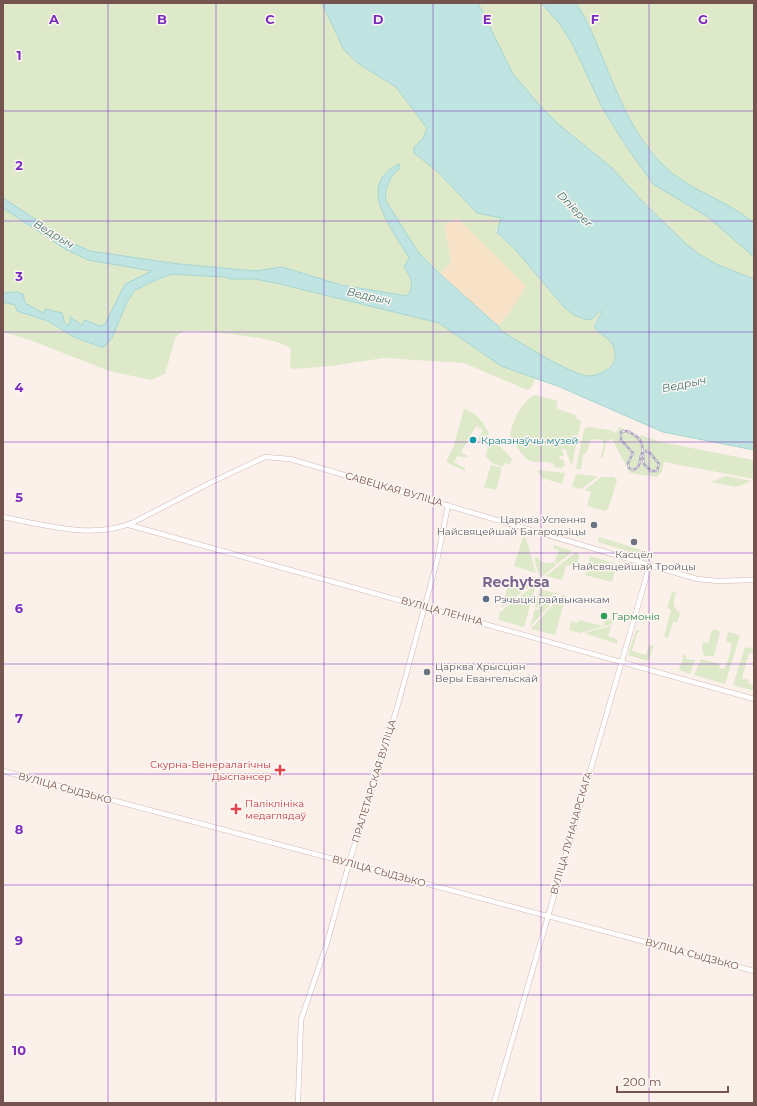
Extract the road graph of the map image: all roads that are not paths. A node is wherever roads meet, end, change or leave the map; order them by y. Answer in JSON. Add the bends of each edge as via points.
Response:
{"nodes":[{"id":1,"x":448,"y":505,"type":"junction"},
{"id":2,"x":3,"y":517,"type":"edge"},
{"id":3,"x":129,"y":525,"type":"junction"},
{"id":4,"x":650,"y":564,"type":"junction"},
{"id":5,"x":754,"y":580,"type":"edge"},
{"id":6,"x":424,"y":606,"type":"junction"},
{"id":7,"x":621,"y":661,"type":"junction"},
{"id":8,"x":754,"y":699,"type":"edge"},
{"id":9,"x":3,"y":771,"type":"edge"},
{"id":10,"x":349,"y":863,"type":"junction"},
{"id":11,"x":548,"y":915,"type":"junction"},
{"id":12,"x":754,"y":971,"type":"edge"},
{"id":13,"x":298,"y":1102,"type":"edge"},
{"id":14,"x":494,"y":1103,"type":"edge"}],
"edges":[{"from":1,"to":3,"type":"street","name":"САВЕЦКАЯ ВУЛІЦА","via":[[290,458],[265,457]]},
{"from":1,"to":4,"type":"street","name":"САВЕЦКАЯ ВУЛІЦА"},
{"from":1,"to":6,"type":"street","name":"ПРАЛЕТАРСКАЯ ВУЛІЦА","via":[[437,561]]},
{"from":2,"to":3,"type":"street","via":[[95,532]]},
{"from":3,"to":6,"type":"street","name":"ВУЛІЦА ЛЕНІНА"},
{"from":4,"to":5,"type":"street","name":"САВЕЦКАЯ ВУЛІЦА","via":[[706,580]]},
{"from":4,"to":7,"type":"street","name":"ВУЛІЦА ЛУНАЧАРСКАГА"},
{"from":6,"to":7,"type":"street","name":"ВУЛІЦА ЛЕНІНА"},
{"from":6,"to":10,"type":"street","name":"ПРАЛЕТАРСКАЯ ВУЛІЦА","via":[[397,708]]},
{"from":7,"to":8,"type":"street","name":"ВУЛІЦА ЛЕНІНА"},
{"from":7,"to":11,"type":"street","name":"ВУЛІЦА ЛУНАЧАРСКАГА"},
{"from":9,"to":10,"type":"street","name":"ВУЛІЦА СЫДЗЬКО"},
{"from":10,"to":11,"type":"street","name":"ВУЛІЦА СЫДЗЬКО"},
{"from":10,"to":13,"type":"street","name":"ПРАЛЕТАРСКАЯ ВУЛІЦА","via":[[327,943],[301,1020]]},
{"from":11,"to":12,"type":"street","name":"ВУЛІЦА СЫДЗЬКО"},
{"from":11,"to":14,"type":"street","name":"ВУЛІЦА ЛУНАЧАРСКАГА"}]}
